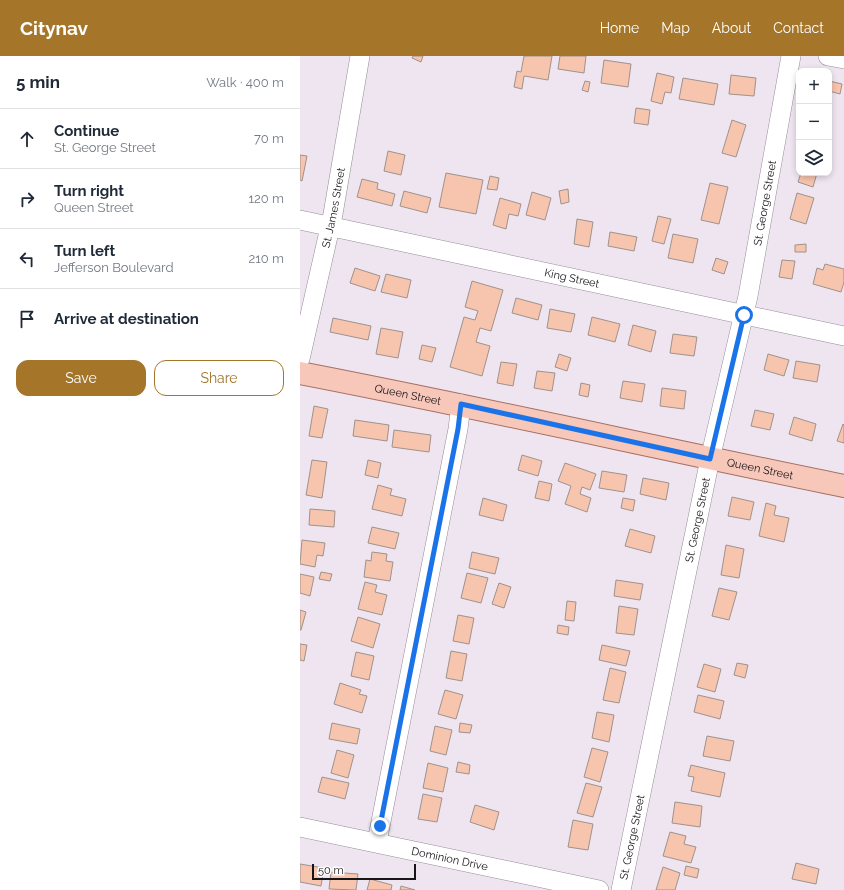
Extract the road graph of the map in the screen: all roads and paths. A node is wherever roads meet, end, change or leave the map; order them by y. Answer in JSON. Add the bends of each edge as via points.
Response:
{"nodes":[{"id":1,"x":360,"y":56,"type":"edge"},
{"id":2,"x":791,"y":56,"type":"edge"},
{"id":3,"x":828,"y":56,"type":"edge"},
{"id":4,"x":844,"y":59,"type":"edge"},
{"id":5,"x":300,"y":220,"type":"edge"},
{"id":6,"x":331,"y":226,"type":"junction"},
{"id":7,"x":744,"y":315,"type":"junction"},
{"id":8,"x":844,"y":336,"type":"edge"},
{"id":9,"x":300,"y":359,"type":"edge"},
{"id":10,"x":300,"y":373,"type":"edge"},
{"id":11,"x":461,"y":404,"type":"junction"},
{"id":12,"x":710,"y":459,"type":"junction"},
{"id":13,"x":844,"y":486,"type":"edge"},
{"id":14,"x":300,"y":827,"type":"edge"},
{"id":15,"x":377,"y":842,"type":"junction"},
{"id":16,"x":599,"y":890,"type":"edge"},
{"id":17,"x":621,"y":890,"type":"edge"}],
"edges":[{"from":1,"to":6,"type":"street","name":"St. James Street"},
{"from":2,"to":7,"type":"street","name":"St. George Street"},
{"from":3,"to":4,"type":"street"},
{"from":5,"to":6,"type":"street","name":"King Street"},
{"from":6,"to":7,"type":"street","name":"King Street"},
{"from":6,"to":9,"type":"street","name":"St. James Street"},
{"from":7,"to":8,"type":"street","name":"King Street"},
{"from":7,"to":12,"type":"street","name":"St. George Street"},
{"from":10,"to":11,"type":"main road","name":"Queen Street"},
{"from":11,"to":12,"type":"main road","name":"Queen Street"},
{"from":11,"to":15,"type":"street"},
{"from":12,"to":13,"type":"main road","name":"Queen Street"},
{"from":12,"to":17,"type":"street","name":"St. George Street"},
{"from":14,"to":15,"type":"street","name":"Dominion Drive"},
{"from":15,"to":16,"type":"street","name":"Dominion Drive"}]}
